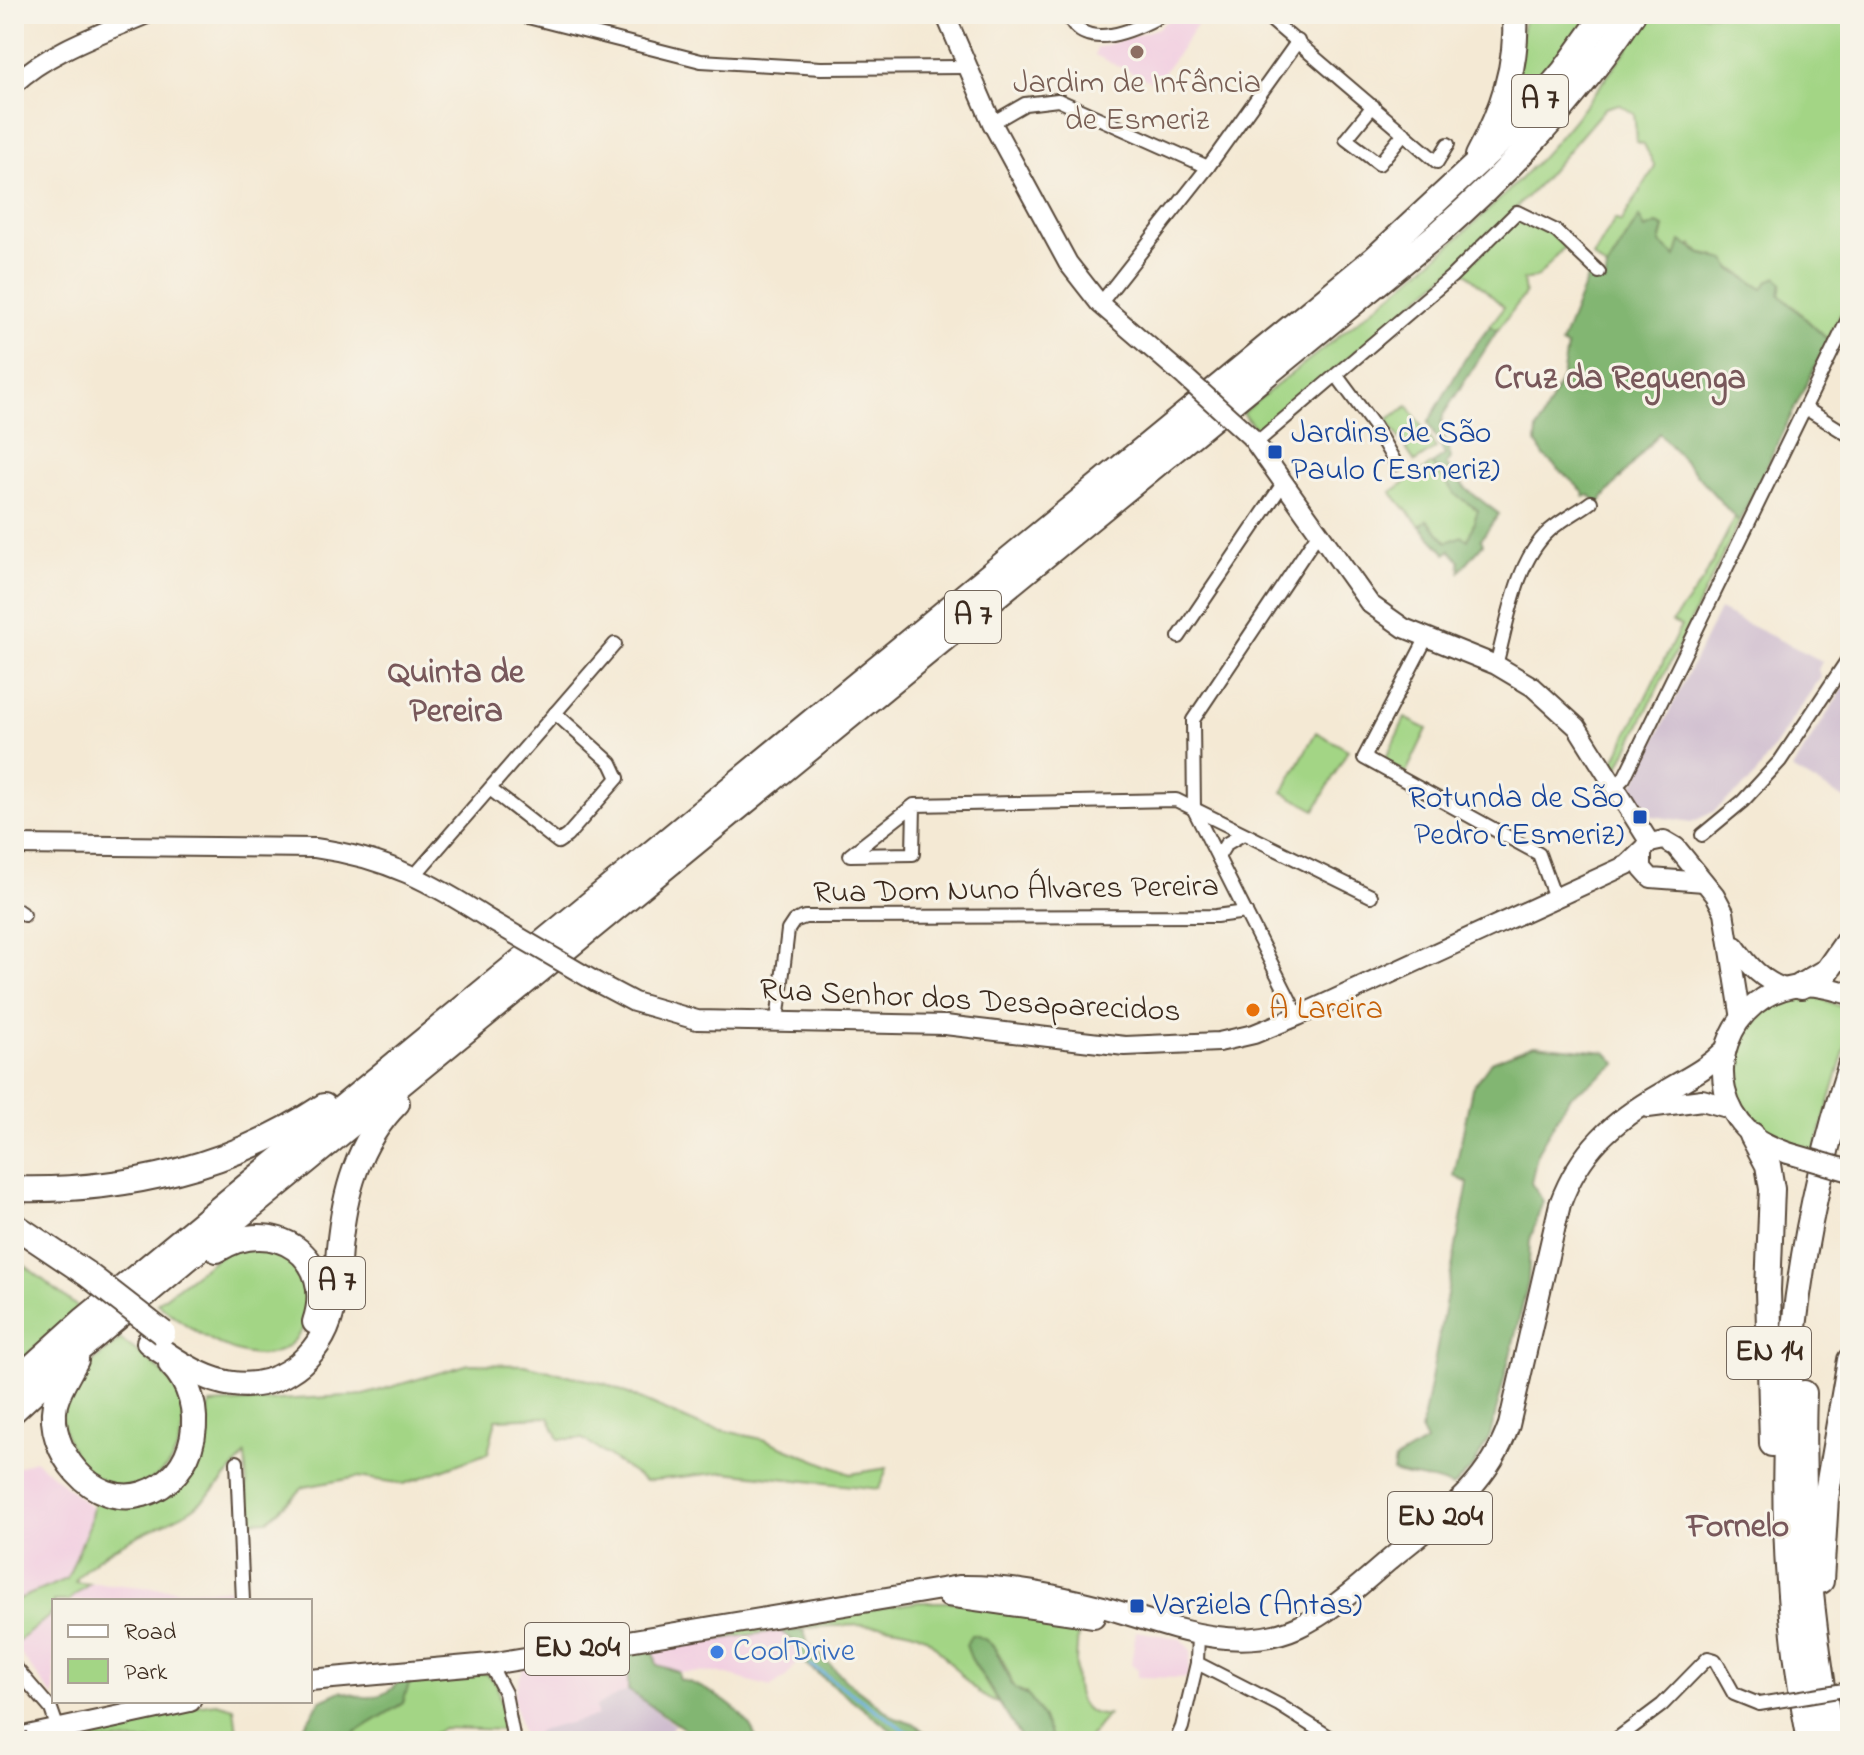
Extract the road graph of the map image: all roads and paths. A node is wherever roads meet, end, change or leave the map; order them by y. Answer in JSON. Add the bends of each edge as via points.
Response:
{"nodes":[{"id":1,"x":147,"y":14,"type":"edge"},
{"id":2,"x":516,"y":14,"type":"edge"},
{"id":3,"x":945,"y":14,"type":"edge"},
{"id":4,"x":1068,"y":14,"type":"edge"},
{"id":5,"x":1164,"y":14,"type":"edge"},
{"id":6,"x":1264,"y":14,"type":"edge"},
{"id":7,"x":1515,"y":14,"type":"edge"},
{"id":8,"x":1605,"y":14,"type":"edge"},
{"id":9,"x":1633,"y":14,"type":"edge"},
{"id":10,"x":1298,"y":41,"type":"junction"},
{"id":11,"x":966,"y":67,"type":"junction"},
{"id":12,"x":16,"y":79,"type":"edge"},
{"id":13,"x":1373,"y":106,"type":"junction"},
{"id":14,"x":992,"y":123,"type":"junction"},
{"id":15,"x":1404,"y":133,"type":"junction"},
{"id":16,"x":1448,"y":144,"type":"dead end"},
{"id":17,"x":1208,"y":167,"type":"junction"},
{"id":18,"x":1464,"y":178,"type":"junction"},
{"id":19,"x":1599,"y":272,"type":"dead end"},
{"id":20,"x":1100,"y":304,"type":"junction"},
{"id":21,"x":1850,"y":315,"type":"edge"},
{"id":22,"x":1337,"y":376,"type":"junction"},
{"id":23,"x":1805,"y":408,"type":"junction"},
{"id":24,"x":1850,"y":436,"type":"edge"},
{"id":25,"x":1253,"y":440,"type":"junction"},
{"id":26,"x":1396,"y":464,"type":"dead end"},
{"id":27,"x":1284,"y":482,"type":"junction"},
{"id":28,"x":1591,"y":502,"type":"dead end"},
{"id":29,"x":1319,"y":532,"type":"junction"},
{"id":30,"x":1179,"y":637,"type":"dead end"},
{"id":31,"x":1427,"y":637,"type":"junction"},
{"id":32,"x":615,"y":644,"type":"dead end"},
{"id":33,"x":1850,"y":656,"type":"edge"},
{"id":34,"x":1496,"y":665,"type":"junction"},
{"id":35,"x":555,"y":713,"type":"junction"},
{"id":36,"x":490,"y":789,"type":"junction"},
{"id":37,"x":1613,"y":789,"type":"junction"},
{"id":38,"x":914,"y":805,"type":"junction"},
{"id":39,"x":1194,"y":810,"type":"junction"},
{"id":40,"x":1243,"y":834,"type":"junction"},
{"id":41,"x":1702,"y":835,"type":"dead end"},
{"id":42,"x":14,"y":845,"type":"edge"},
{"id":43,"x":1646,"y":848,"type":"junction"},
{"id":44,"x":1680,"y":853,"type":"junction"},
{"id":45,"x":1218,"y":857,"type":"junction"},
{"id":46,"x":415,"y":875,"type":"junction"},
{"id":47,"x":1646,"y":875,"type":"junction"},
{"id":48,"x":1600,"y":876,"type":"junction"},
{"id":49,"x":1668,"y":879,"type":"junction"},
{"id":50,"x":1704,"y":882,"type":"junction"},
{"id":51,"x":1371,"y":896,"type":"dead end"},
{"id":52,"x":1555,"y":898,"type":"junction"},
{"id":53,"x":1246,"y":912,"type":"junction"},
{"id":54,"x":1850,"y":938,"type":"edge"},
{"id":55,"x":1731,"y":941,"type":"junction"},
{"id":56,"x":1794,"y":987,"type":"junction"},
{"id":57,"x":1844,"y":992,"type":"edge"},
{"id":58,"x":1298,"y":1016,"type":"junction"},
{"id":59,"x":1741,"y":1019,"type":"junction"},
{"id":60,"x":777,"y":1022,"type":"junction"},
{"id":61,"x":1723,"y":1052,"type":"junction"},
{"id":62,"x":438,"y":1055,"type":"junction"},
{"id":63,"x":1850,"y":1067,"type":"edge"},
{"id":64,"x":381,"y":1076,"type":"junction"},
{"id":65,"x":1731,"y":1108,"type":"junction"},
{"id":66,"x":1636,"y":1109,"type":"junction"},
{"id":67,"x":1850,"y":1123,"type":"edge"},
{"id":68,"x":1752,"y":1135,"type":"junction"},
{"id":69,"x":1850,"y":1171,"type":"edge"},
{"id":70,"x":14,"y":1189,"type":"edge"},
{"id":71,"x":14,"y":1225,"type":"edge"},
{"id":72,"x":14,"y":1237,"type":"edge"},
{"id":73,"x":186,"y":1260,"type":"junction"},
{"id":74,"x":80,"y":1278,"type":"junction"},
{"id":75,"x":156,"y":1337,"type":"junction"},
{"id":76,"x":82,"y":1347,"type":"junction"},
{"id":77,"x":1850,"y":1360,"type":"edge"},
{"id":78,"x":14,"y":1383,"type":"edge"},
{"id":79,"x":14,"y":1410,"type":"edge"},
{"id":80,"x":237,"y":1462,"type":"dead end"},
{"id":81,"x":1787,"y":1575,"type":"junction"},
{"id":82,"x":243,"y":1599,"type":"edge"},
{"id":83,"x":1198,"y":1633,"type":"junction"},
{"id":84,"x":511,"y":1660,"type":"junction"},
{"id":85,"x":1197,"y":1663,"type":"junction"},
{"id":86,"x":490,"y":1664,"type":"junction"},
{"id":87,"x":14,"y":1666,"type":"edge"},
{"id":88,"x":1821,"y":1676,"type":"junction"},
{"id":89,"x":312,"y":1680,"type":"edge"},
{"id":90,"x":1850,"y":1689,"type":"edge"},
{"id":91,"x":505,"y":1693,"type":"junction"},
{"id":92,"x":181,"y":1703,"type":"edge"},
{"id":93,"x":58,"y":1729,"type":"junction"},
{"id":94,"x":15,"y":1739,"type":"edge"},
{"id":95,"x":514,"y":1741,"type":"edge"},
{"id":96,"x":1176,"y":1741,"type":"edge"},
{"id":97,"x":1336,"y":1741,"type":"edge"},
{"id":98,"x":1614,"y":1741,"type":"edge"},
{"id":99,"x":1810,"y":1741,"type":"edge"},
{"id":100,"x":1832,"y":1741,"type":"edge"}],
"edges":[{"from":1,"to":12,"type":"street"},
{"from":2,"to":11,"type":"street","via":[[701,61],[821,68]]},
{"from":3,"to":11,"type":"street"},
{"from":4,"to":5,"type":"street","via":[[1085,36],[1104,37]]},
{"from":6,"to":10,"type":"street"},
{"from":7,"to":18,"type":"highway","via":[[1515,53],[1507,89]]},
{"from":8,"to":18,"type":"highway","number":"A 7","via":[[1550,90]]},
{"from":9,"to":62,"type":"highway","number":"A 7","via":[[1536,140],[1440,232]]},
{"from":10,"to":13,"type":"street"},
{"from":10,"to":17,"type":"street"},
{"from":11,"to":14,"type":"street"},
{"from":13,"to":15,"type":"street"},
{"from":13,"to":15,"type":"street","via":[[1346,139],[1379,164]]},
{"from":14,"to":17,"type":"street","via":[[1025,104],[1058,100]]},
{"from":14,"to":20,"type":"street","via":[[1068,263]]},
{"from":15,"to":16,"type":"street","via":[[1437,162]]},
{"from":17,"to":20,"type":"street"},
{"from":18,"to":64,"type":"highway","number":"A 7","via":[[1173,427],[638,860]]},
{"from":19,"to":22,"type":"street","via":[[1556,231],[1517,212]]},
{"from":20,"to":25,"type":"street","bridge":true},
{"from":21,"to":23,"type":"street"},
{"from":22,"to":25,"type":"street"},
{"from":22,"to":26,"type":"street"},
{"from":23,"to":24,"type":"street"},
{"from":23,"to":37,"type":"street","via":[[1624,778]]},
{"from":25,"to":27,"type":"street"},
{"from":27,"to":29,"type":"street"},
{"from":27,"to":30,"type":"street"},
{"from":28,"to":34,"type":"street","via":[[1551,529],[1528,561]]},
{"from":29,"to":31,"type":"street","via":[[1370,604]]},
{"from":29,"to":39,"type":"street","via":[[1193,720]]},
{"from":31,"to":34,"type":"street"},
{"from":31,"to":52,"type":"street","via":[[1364,758],[1539,854]]},
{"from":32,"to":35,"type":"street"},
{"from":33,"to":41,"type":"street","via":[[1780,761]]},
{"from":34,"to":37,"type":"street","via":[[1533,687],[1577,727]]},
{"from":35,"to":36,"type":"street"},
{"from":35,"to":36,"type":"street","via":[[611,763],[618,778],[558,842]]},
{"from":36,"to":46,"type":"street"},
{"from":37,"to":43,"type":"street"},
{"from":38,"to":38,"type":"street","via":[[861,847],[850,855],[913,854]]},
{"from":38,"to":39,"type":"street","via":[[1176,800]]},
{"from":39,"to":40,"type":"street"},
{"from":39,"to":45,"type":"street"},
{"from":40,"to":45,"type":"street","via":[[1226,844]]},
{"from":40,"to":51,"type":"street"},
{"from":42,"to":46,"type":"street","name":"Rua Senhor dos Desaparecidos","via":[[315,848],[354,853]]},
{"from":43,"to":44,"type":"street","via":[[1670,842]]},
{"from":43,"to":47,"type":"street"},
{"from":43,"to":48,"type":"street","name":"Rua Senhor dos Desaparecidos","via":[[1627,865]]},
{"from":44,"to":49,"type":"street","via":[[1679,868]]},
{"from":44,"to":50,"type":"street"},
{"from":45,"to":53,"type":"street"},
{"from":46,"to":60,"type":"street","name":"Rua Senhor dos Desaparecidos","bridge":true,"via":[[634,1002],[679,1017]]},
{"from":47,"to":48,"type":"street","name":"Rua Senhor dos Desaparecidos"},
{"from":47,"to":49,"type":"street"},
{"from":48,"to":52,"type":"street","name":"Rua Senhor dos Desaparecidos"},
{"from":49,"to":50,"type":"street"},
{"from":50,"to":55,"type":"street","via":[[1724,912]]},
{"from":52,"to":58,"type":"street","name":"Rua Senhor dos Desaparecidos"},
{"from":53,"to":58,"type":"street"},
{"from":53,"to":60,"type":"street","name":"Rua Dom Nuno Álvares Pereira","via":[[805,917],[788,930]]},
{"from":54,"to":56,"type":"highway","via":[[1827,971]]},
{"from":55,"to":56,"type":"street","via":[[1768,982]]},
{"from":55,"to":59,"type":"street"},
{"from":56,"to":57,"type":"main road"},
{"from":56,"to":59,"type":"main road","number":"EN 204","via":[[1759,1001]]},
{"from":58,"to":60,"type":"street","name":"Rua Senhor dos Desaparecidos","via":[[1219,1042],[1125,1046],[945,1025]]},
{"from":59,"to":61,"type":"main road","number":"EN 204"},
{"from":61,"to":65,"type":"main road","via":[[1722,1083]]},
{"from":61,"to":66,"type":"main road","number":"EN 204","via":[[1692,1078]]},
{"from":62,"to":73,"type":"highway","number":"A 7"},
{"from":62,"to":75,"type":"highway","number":"A 7","via":[[361,1153],[344,1208],[333,1307],[322,1337],[305,1359],[269,1382],[231,1385],[196,1373]]},
{"from":63,"to":81,"type":"highway","number":"EN 14","via":[[1819,1181],[1793,1331],[1785,1435]]},
{"from":64,"to":70,"type":"highway","via":[[370,1076],[290,1128],[200,1165],[98,1187]]},
{"from":64,"to":78,"type":"highway","number":"A 7"},
{"from":65,"to":66,"type":"main road","number":"EN 204","via":[[1687,1100]]},
{"from":65,"to":68,"type":"main road"},
{"from":66,"to":83,"type":"main road","number":"EN 204","via":[[1599,1136],[1567,1186],[1509,1425],[1483,1478],[1434,1524],[1311,1620],[1260,1638]]},
{"from":67,"to":88,"type":"highway","number":"EN 14","via":[[1818,1264],[1805,1383],[1802,1516]]},
{"from":68,"to":69,"type":"main road","bridge":true,"via":[[1788,1153]]},
{"from":68,"to":81,"type":"highway","number":"EN 14","via":[[1771,1174],[1771,1421]]},
{"from":71,"to":74,"type":"highway"},
{"from":72,"to":74,"type":"highway"},
{"from":73,"to":75,"type":"highway","via":[[197,1263],[248,1235],[280,1240],[304,1256],[315,1274],[317,1318],[291,1355],[245,1372],[213,1366]]},
{"from":73,"to":76,"type":"highway","number":"A 7"},
{"from":74,"to":75,"type":"highway","bridge":true},
{"from":75,"to":76,"type":"highway","via":[[188,1387],[195,1426],[191,1446],[172,1477],[141,1495],[109,1493],[94,1485],[66,1461],[59,1445],[55,1404]]},
{"from":76,"to":79,"type":"highway","number":"A 7"},
{"from":77,"to":88,"type":"highway","number":"EN 14","via":[[1823,1534]]},
{"from":80,"to":82,"type":"street"},
{"from":81,"to":99,"type":"highway","number":"EN 14"},
{"from":83,"to":84,"type":"main road","number":"EN 204","via":[[1009,1587],[959,1586]]},
{"from":83,"to":85,"type":"street"},
{"from":84,"to":86,"type":"main road","number":"EN 204"},
{"from":84,"to":91,"type":"street"},
{"from":85,"to":96,"type":"street"},
{"from":85,"to":97,"type":"street"},
{"from":86,"to":89,"type":"main road","number":"EN 204"},
{"from":86,"to":91,"type":"street"},
{"from":87,"to":93,"type":"street","via":[[51,1709]]},
{"from":88,"to":100,"type":"highway","number":"EN 14"},
{"from":90,"to":98,"type":"street","bridge":true,"via":[[1759,1704],[1734,1694],[1715,1660],[1708,1658],[1662,1705]]},
{"from":91,"to":95,"type":"street"},
{"from":92,"to":93,"type":"main road"},
{"from":93,"to":94,"type":"main road"}]}
